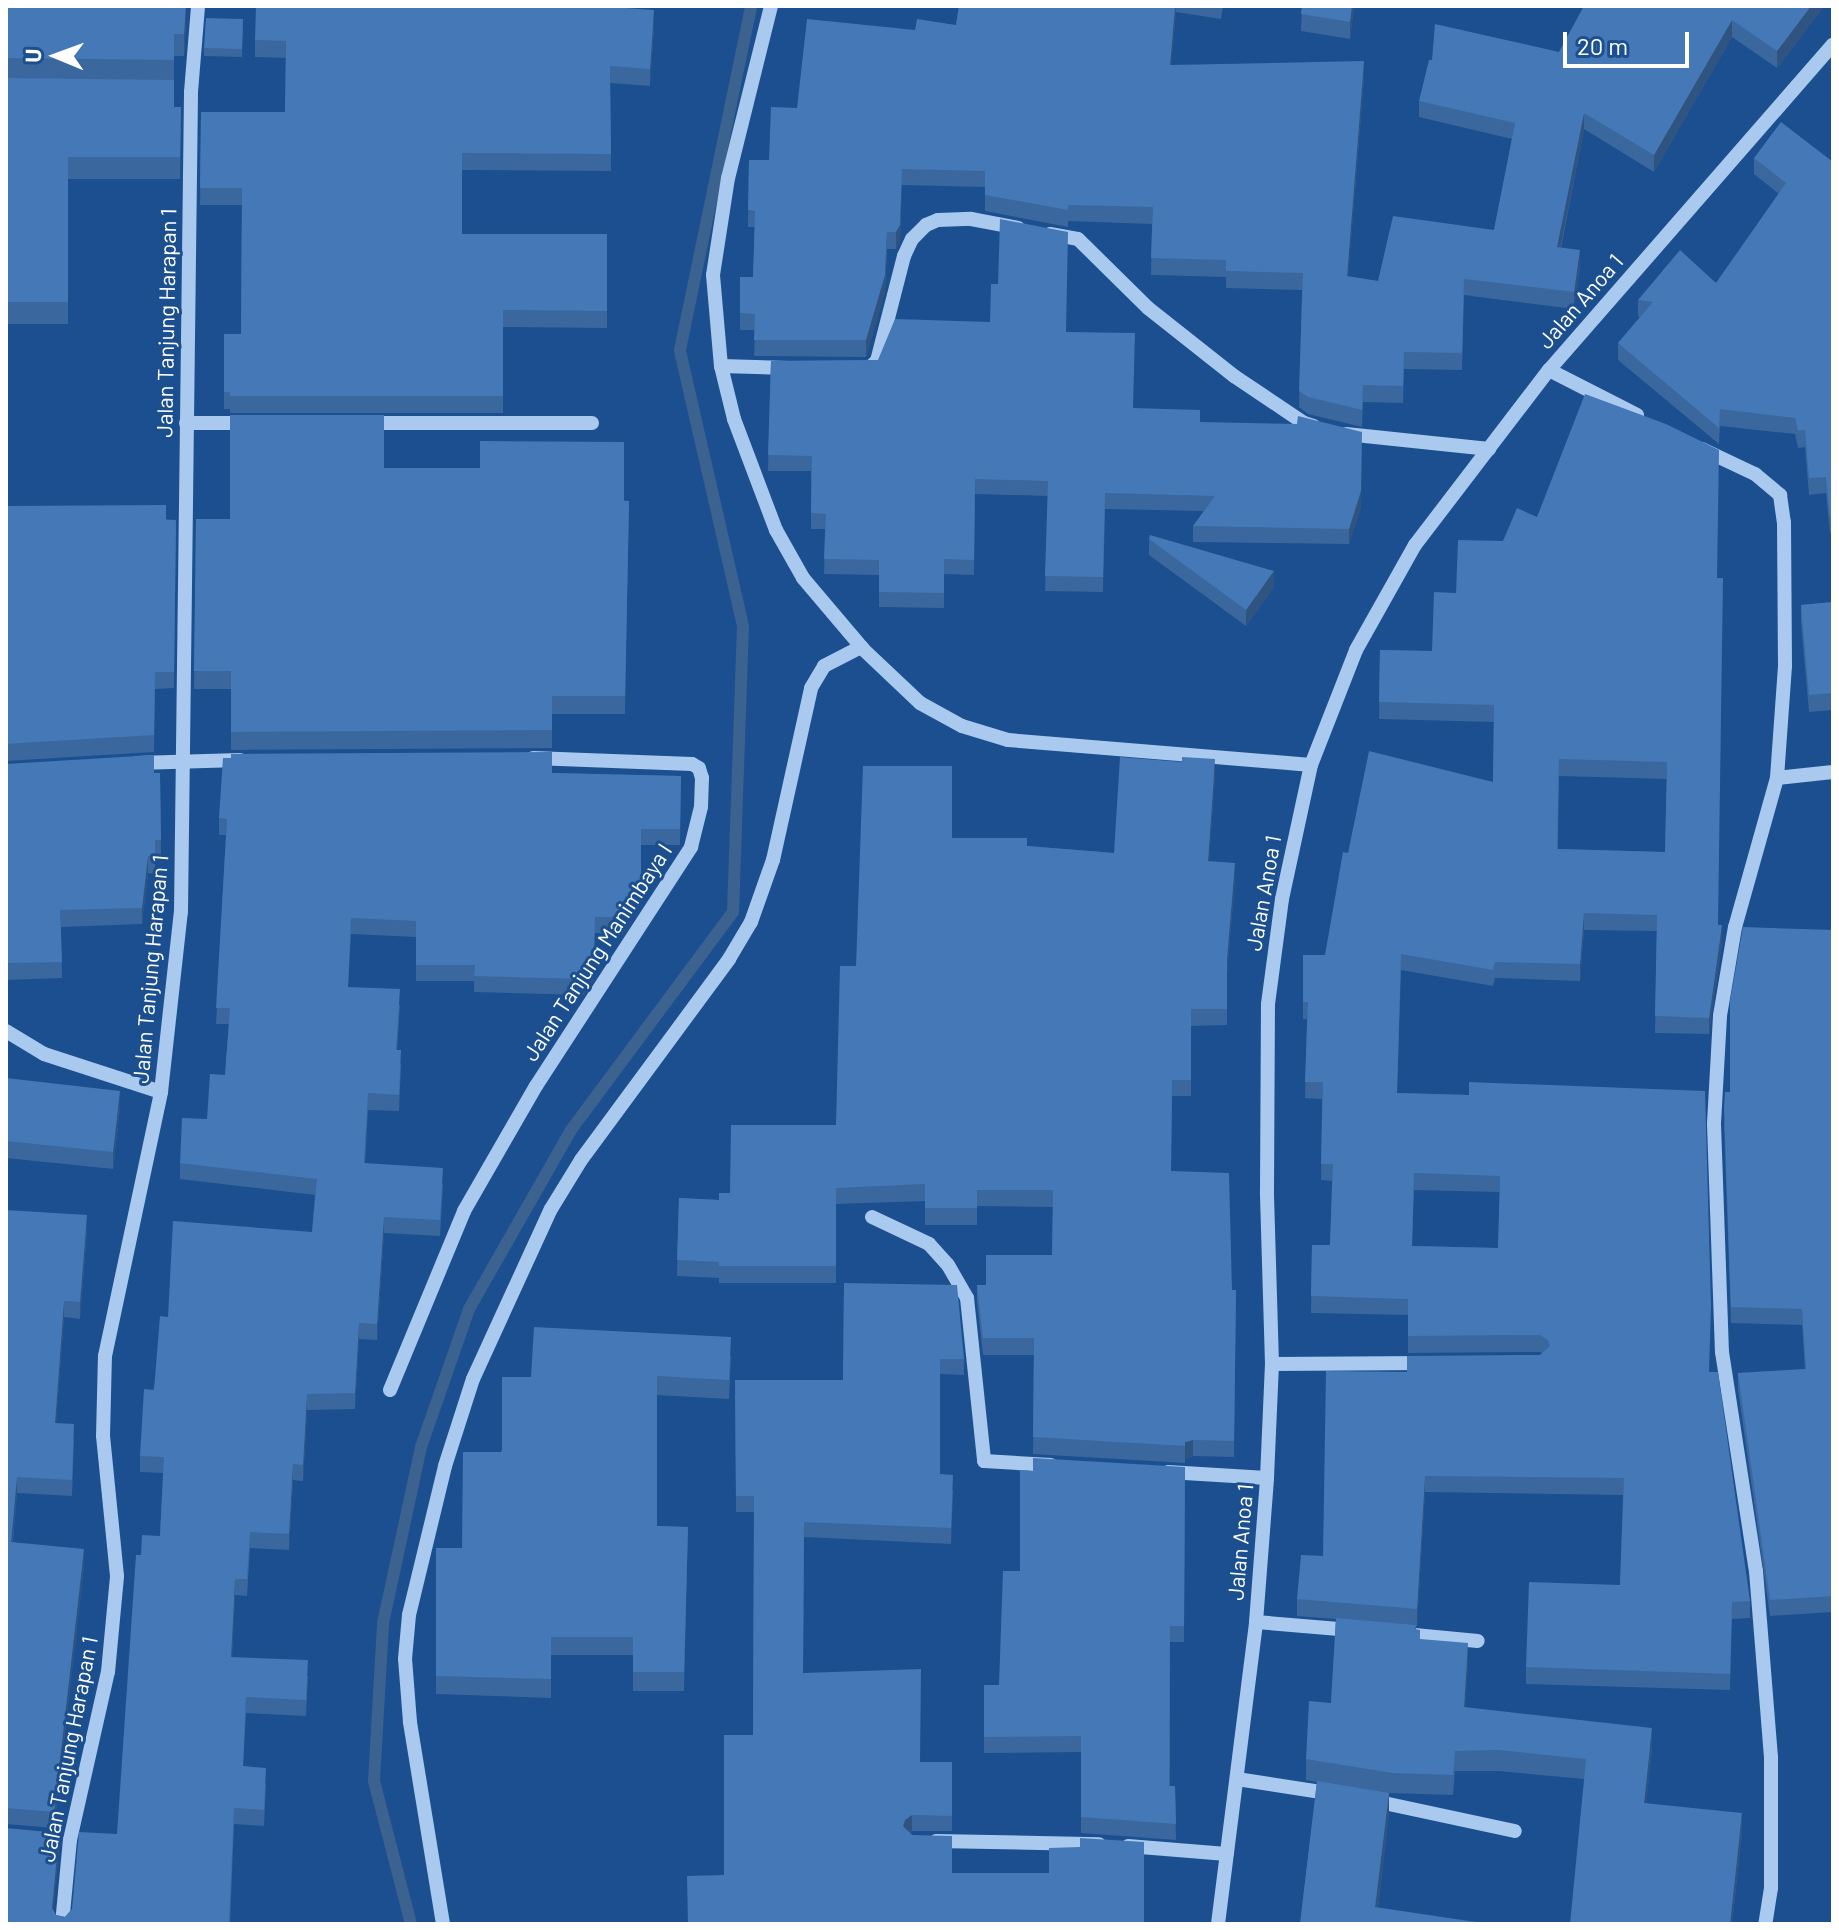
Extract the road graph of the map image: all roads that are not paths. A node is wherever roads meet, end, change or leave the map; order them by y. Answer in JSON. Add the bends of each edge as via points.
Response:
{"nodes":[{"id":1,"x":198,"y":6,"type":"edge"},
{"id":2,"x":771,"y":6,"type":"edge"},
{"id":3,"x":1833,"y":45,"type":"edge"},
{"id":4,"x":721,"y":366,"type":"junction"},
{"id":5,"x":810,"y":368,"type":"edge"},
{"id":6,"x":839,"y":369,"type":"edge"},
{"id":7,"x":1549,"y":370,"type":"junction"},
{"id":8,"x":186,"y":423,"type":"junction"},
{"id":9,"x":264,"y":423,"type":"edge"},
{"id":10,"x":343,"y":423,"type":"edge"},
{"id":11,"x":592,"y":423,"type":"dead end"},
{"id":12,"x":1657,"y":426,"type":"edge"},
{"id":13,"x":1684,"y":440,"type":"edge"},
{"id":14,"x":1489,"y":449,"type":"junction"},
{"id":15,"x":861,"y":647,"type":"junction"},
{"id":16,"x":517,"y":758,"type":"edge"},
{"id":17,"x":185,"y":760,"type":"junction"},
{"id":18,"x":249,"y":760,"type":"edge"},
{"id":19,"x":126,"y":764,"type":"edge"},
{"id":20,"x":1311,"y":765,"type":"junction"},
{"id":21,"x":1833,"y":772,"type":"edge"},
{"id":22,"x":1777,"y":778,"type":"junction"},
{"id":23,"x":6,"y":1031,"type":"edge"},
{"id":24,"x":161,"y":1092,"type":"junction"},
{"id":25,"x":872,"y":1217,"type":"dead end"},
{"id":26,"x":1445,"y":1362,"type":"edge"},
{"id":27,"x":1272,"y":1364,"type":"junction"},
{"id":28,"x":390,"y":1390,"type":"dead end"},
{"id":29,"x":1063,"y":1466,"type":"edge"},
{"id":30,"x":1157,"y":1471,"type":"edge"},
{"id":31,"x":1267,"y":1478,"type":"junction"},
{"id":32,"x":1256,"y":1622,"type":"junction"},
{"id":33,"x":1367,"y":1631,"type":"edge"},
{"id":34,"x":1383,"y":1633,"type":"edge"},
{"id":35,"x":1478,"y":1641,"type":"dead end"},
{"id":36,"x":1237,"y":1779,"type":"junction"},
{"id":37,"x":1346,"y":1796,"type":"edge"},
{"id":38,"x":1361,"y":1798,"type":"edge"},
{"id":39,"x":1515,"y":1831,"type":"dead end"},
{"id":40,"x":913,"y":1841,"type":"edge"},
{"id":41,"x":1227,"y":1854,"type":"junction"},
{"id":42,"x":62,"y":1924,"type":"edge"},
{"id":43,"x":443,"y":1924,"type":"edge"},
{"id":44,"x":1218,"y":1924,"type":"edge"},
{"id":45,"x":1765,"y":1924,"type":"edge"}],
"edges":[{"from":1,"to":8,"type":"street","name":"Jalan Tanjung Harapan 1","via":[[184,92]]},
{"from":2,"to":4,"type":"street","via":[[728,178],[713,275]]},
{"from":3,"to":7,"type":"street","name":"Jalan Anoa 1"},
{"from":4,"to":5,"type":"street"},
{"from":4,"to":15,"type":"street","via":[[734,419],[776,530],[803,578]]},
{"from":6,"to":14,"type":"street","via":[[868,369],[877,361],[912,239],[938,220],[971,219],[1078,239],[1148,308],[1304,423],[1367,438]]},
{"from":7,"to":12,"type":"street"},
{"from":7,"to":14,"type":"street","name":"Jalan Anoa 1"},
{"from":8,"to":9,"type":"street"},
{"from":8,"to":17,"type":"street","name":"Jalan Tanjung Harapan 1"},
{"from":10,"to":11,"type":"street"},
{"from":13,"to":22,"type":"street","via":[[1755,474],[1780,495],[1785,666]]},
{"from":14,"to":20,"type":"street","name":"Jalan Anoa 1","via":[[1415,545],[1356,650]]},
{"from":15,"to":20,"type":"street","via":[[920,703],[962,726],[1008,740]]},
{"from":15,"to":43,"type":"street","via":[[824,666],[811,688],[773,860],[751,922],[551,1209],[473,1379],[445,1466],[409,1615],[405,1659]]},
{"from":16,"to":28,"type":"street","name":"Jalan Tanjung Manimbaya I","via":[[692,764],[702,778],[701,807],[691,847],[536,1086],[464,1211]]},
{"from":17,"to":18,"type":"street"},
{"from":17,"to":19,"type":"street"},
{"from":17,"to":24,"type":"street","name":"Jalan Tanjung Harapan 1","via":[[181,912]]},
{"from":20,"to":27,"type":"street","name":"Jalan Anoa 1","via":[[1282,899],[1268,1004]]},
{"from":21,"to":22,"type":"street"},
{"from":22,"to":45,"type":"street","via":[[1735,927],[1720,1016],[1714,1124],[1722,1352],[1756,1571],[1771,1757],[1771,1888]]},
{"from":23,"to":24,"type":"street","via":[[44,1054]]},
{"from":24,"to":42,"type":"street","name":"Jalan Tanjung Harapan 1","via":[[105,1356],[103,1436],[117,1576],[108,1672],[63,1839]]},
{"from":25,"to":29,"type":"street","via":[[929,1244],[967,1298],[984,1461]]},
{"from":26,"to":27,"type":"street"},
{"from":27,"to":31,"type":"street","name":"Jalan Anoa 1"},
{"from":30,"to":31,"type":"street"},
{"from":31,"to":32,"type":"street","name":"Jalan Anoa 1"},
{"from":32,"to":33,"type":"street"},
{"from":32,"to":36,"type":"street","name":"Jalan Anoa 1"},
{"from":34,"to":35,"type":"street"},
{"from":36,"to":37,"type":"street"},
{"from":36,"to":41,"type":"street","name":"Jalan Anoa 1"},
{"from":38,"to":39,"type":"street"},
{"from":40,"to":41,"type":"street","via":[[1063,1842]]},
{"from":41,"to":44,"type":"street","name":"Jalan Anoa 1"}]}
